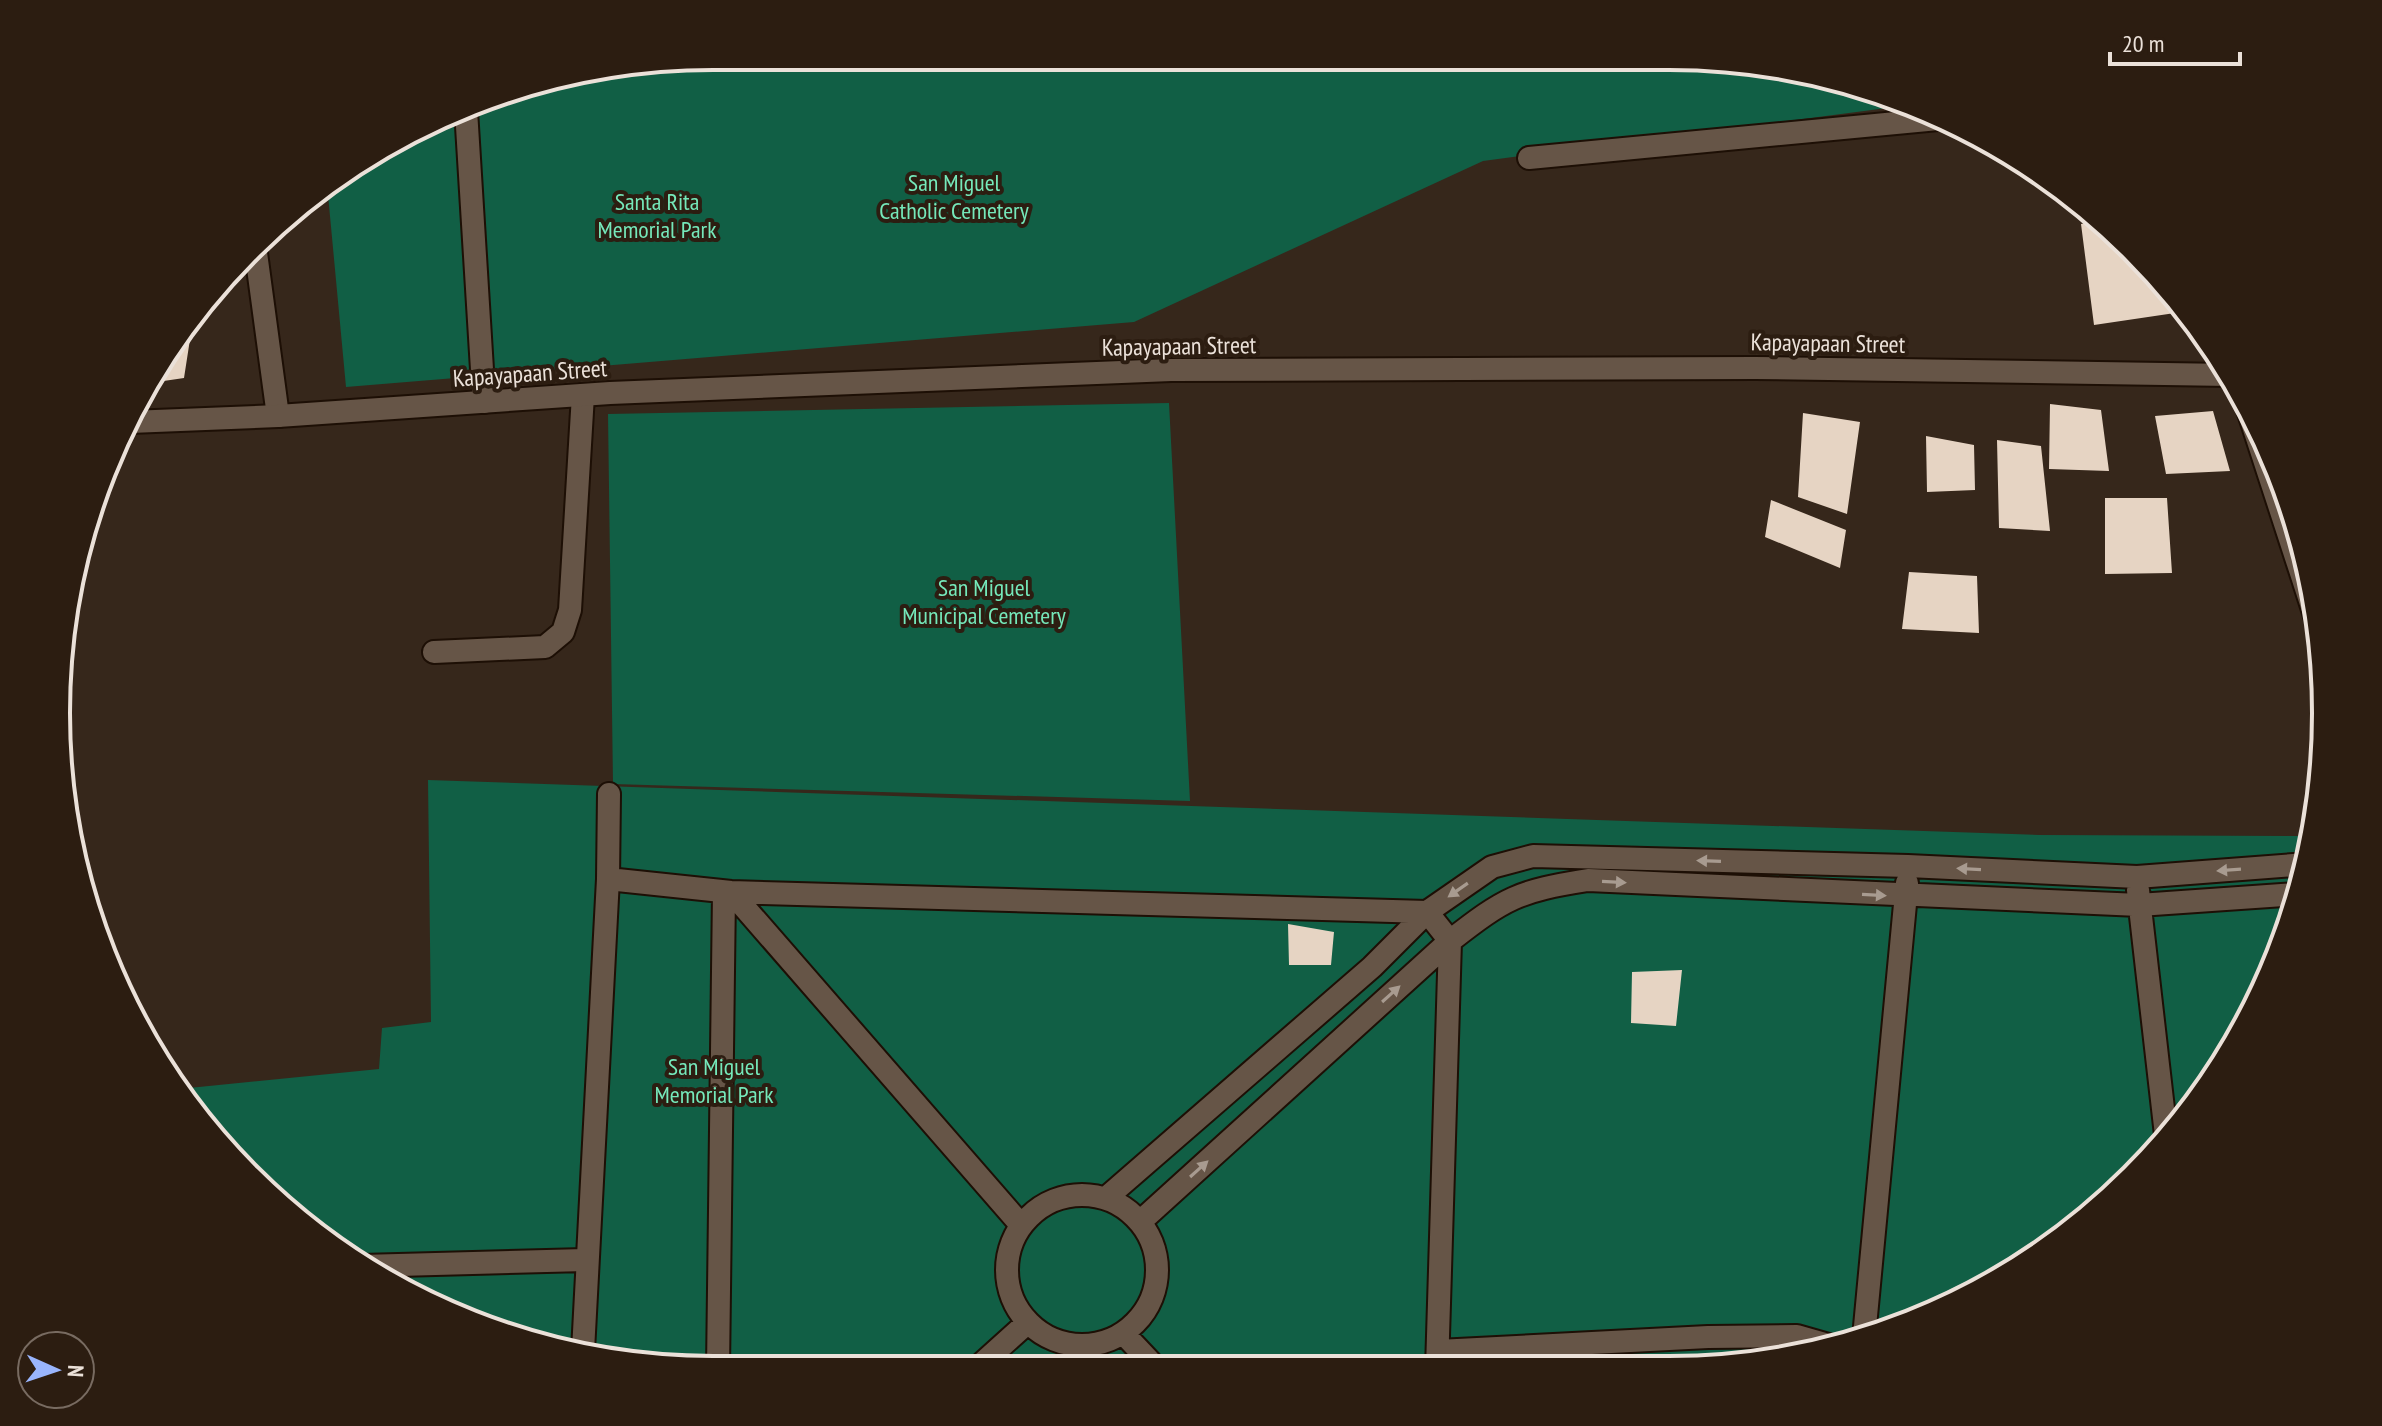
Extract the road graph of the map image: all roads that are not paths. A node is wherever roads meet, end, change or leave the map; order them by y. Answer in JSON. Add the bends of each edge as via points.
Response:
{"nodes":[{"id":1,"x":467,"y":119,"type":"edge"},
{"id":2,"x":1919,"y":121,"type":"edge"},
{"id":3,"x":1529,"y":158,"type":"dead end"},
{"id":4,"x":257,"y":259,"type":"edge"},
{"id":5,"x":2215,"y":375,"type":"edge"},
{"id":6,"x":583,"y":395,"type":"junction"},
{"id":7,"x":484,"y":402,"type":"junction"},
{"id":8,"x":278,"y":416,"type":"junction"},
{"id":9,"x":140,"y":422,"type":"edge"},
{"id":10,"x":434,"y":652,"type":"dead end"},
{"id":11,"x":609,"y":794,"type":"dead end"},
{"id":12,"x":2293,"y":865,"type":"edge"},
{"id":13,"x":1908,"y":866,"type":"junction"},
{"id":14,"x":2137,"y":877,"type":"junction"},
{"id":15,"x":608,"y":879,"type":"junction"},
{"id":16,"x":727,"y":892,"type":"junction"},
{"id":17,"x":2285,"y":895,"type":"edge"},
{"id":18,"x":1907,"y":897,"type":"junction"},
{"id":19,"x":2139,"y":905,"type":"junction"},
{"id":20,"x":1427,"y":912,"type":"junction"},
{"id":21,"x":1450,"y":941,"type":"junction"},
{"id":22,"x":2164,"y":1122,"type":"edge"},
{"id":23,"x":1106,"y":1198,"type":"junction"},
{"id":24,"x":1141,"y":1221,"type":"junction"},
{"id":25,"x":1021,"y":1225,"type":"junction"},
{"id":26,"x":585,"y":1260,"type":"junction"},
{"id":27,"x":384,"y":1265,"type":"edge"},
{"id":28,"x":1027,"y":1323,"type":"junction"},
{"id":29,"x":1865,"y":1325,"type":"edge"},
{"id":30,"x":1124,"y":1334,"type":"junction"},
{"id":31,"x":583,"y":1343,"type":"edge"},
{"id":32,"x":1792,"y":1344,"type":"edge"},
{"id":33,"x":718,"y":1356,"type":"edge"},
{"id":34,"x":990,"y":1356,"type":"edge"},
{"id":35,"x":1145,"y":1356,"type":"edge"},
{"id":36,"x":1438,"y":1356,"type":"edge"},
{"id":37,"x":1485,"y":1356,"type":"edge"}],
"edges":[{"from":1,"to":7,"type":"street"},
{"from":2,"to":3,"type":"street"},
{"from":4,"to":8,"type":"street"},
{"from":5,"to":6,"type":"street","name":"Kapayapaan Street","via":[[1755,368],[1171,370]]},
{"from":6,"to":7,"type":"street","name":"Kapayapaan Street"},
{"from":6,"to":10,"type":"street","via":[[570,610],[563,632],[545,647]]},
{"from":7,"to":8,"type":"street","name":"Kapayapaan Street"},
{"from":8,"to":9,"type":"street","name":"Kapayapaan Street"},
{"from":11,"to":15,"type":"street"},
{"from":12,"to":14,"type":"street","one_way":true},
{"from":14,"to":13,"type":"street","one_way":true},
{"from":13,"to":18,"type":"street"},
{"from":13,"to":20,"type":"street","one_way":true,"via":[[1533,856],[1492,867]]},
{"from":14,"to":19,"type":"street"},
{"from":15,"to":16,"type":"street"},
{"from":15,"to":26,"type":"street"},
{"from":16,"to":20,"type":"street"},
{"from":16,"to":25,"type":"street"},
{"from":16,"to":33,"type":"street"},
{"from":17,"to":19,"type":"street"},
{"from":18,"to":19,"type":"street"},
{"from":21,"to":18,"type":"street","one_way":true,"via":[[1510,898],[1531,889],[1588,880]]},
{"from":18,"to":29,"type":"street"},
{"from":19,"to":22,"type":"street"},
{"from":20,"to":21,"type":"street"},
{"from":20,"to":23,"type":"street","via":[[1372,967]]},
{"from":24,"to":21,"type":"street","one_way":true},
{"from":21,"to":36,"type":"street"},
{"from":23,"to":24,"type":"street"},
{"from":23,"to":25,"type":"street","via":[[1074,1194],[1044,1204]]},
{"from":24,"to":30,"type":"street","via":[[1154,1243],[1158,1269],[1143,1316]]},
{"from":25,"to":28,"type":"street","via":[[1010,1248],[1007,1275],[1013,1300]]},
{"from":26,"to":27,"type":"street"},
{"from":26,"to":31,"type":"street"},
{"from":28,"to":30,"type":"street","via":[[1063,1344],[1105,1343]]},
{"from":28,"to":34,"type":"street"},
{"from":30,"to":35,"type":"street"},
{"from":32,"to":37,"type":"street","via":[[1708,1337]]}]}
